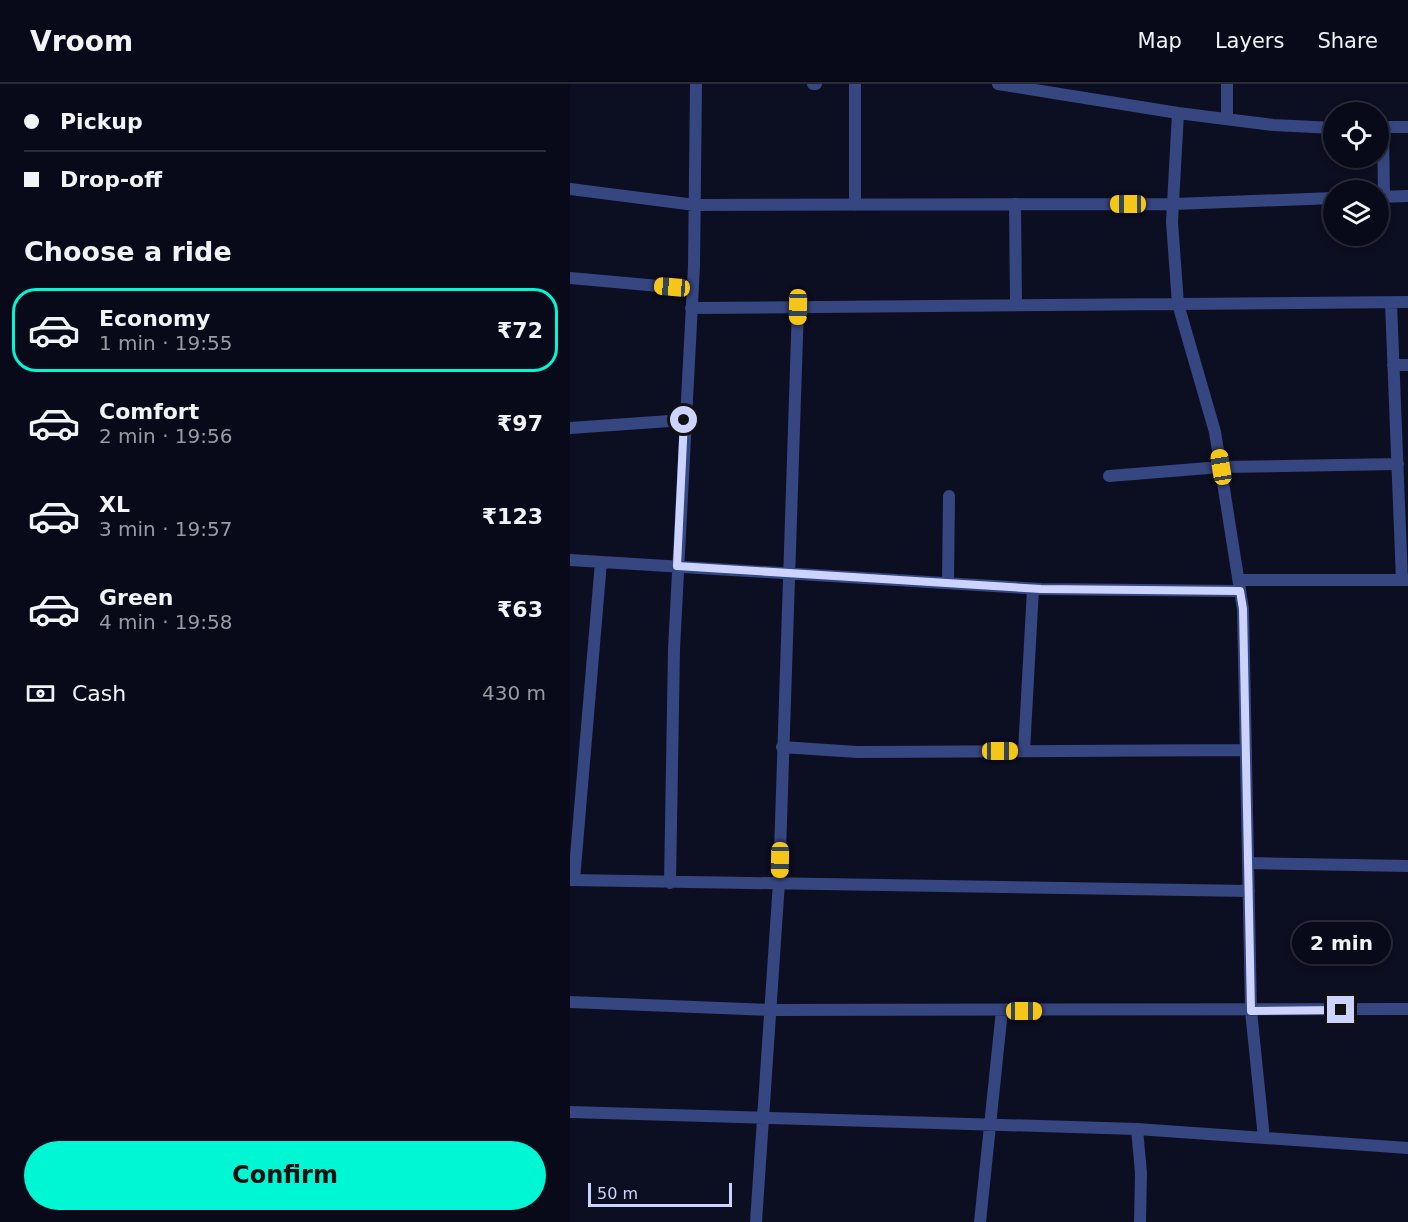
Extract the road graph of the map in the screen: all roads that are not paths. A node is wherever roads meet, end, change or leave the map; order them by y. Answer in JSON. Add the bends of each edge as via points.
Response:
{"nodes":[{"id":1,"x":696,"y":84,"type":"edge"},
{"id":2,"x":855,"y":84,"type":"edge"},
{"id":3,"x":998,"y":84,"type":"edge"},
{"id":4,"x":1227,"y":84,"type":"edge"},
{"id":5,"x":1178,"y":113,"type":"junction"},
{"id":6,"x":1227,"y":118,"type":"junction"},
{"id":7,"x":1323,"y":127,"type":"edge"},
{"id":8,"x":1389,"y":127,"type":"edge"},
{"id":9,"x":1408,"y":127,"type":"edge"},
{"id":10,"x":570,"y":189,"type":"edge"},
{"id":11,"x":1408,"y":196,"type":"edge"},
{"id":12,"x":1389,"y":197,"type":"edge"},
{"id":13,"x":1323,"y":198,"type":"edge"},
{"id":14,"x":855,"y":204,"type":"junction"},
{"id":15,"x":1015,"y":204,"type":"junction"},
{"id":16,"x":1174,"y":204,"type":"junction"},
{"id":17,"x":695,"y":205,"type":"junction"},
{"id":18,"x":570,"y":278,"type":"edge"},
{"id":19,"x":692,"y":289,"type":"junction"},
{"id":20,"x":1391,"y":303,"type":"junction"},
{"id":21,"x":1408,"y":303,"type":"edge"},
{"id":22,"x":1178,"y":304,"type":"junction"},
{"id":23,"x":1016,"y":306,"type":"junction"},
{"id":24,"x":798,"y":307,"type":"junction"},
{"id":25,"x":691,"y":308,"type":"junction"},
{"id":26,"x":1393,"y":365,"type":"junction"},
{"id":27,"x":1408,"y":365,"type":"edge"},
{"id":28,"x":684,"y":420,"type":"junction"},
{"id":29,"x":570,"y":428,"type":"edge"},
{"id":30,"x":1398,"y":464,"type":"junction"},
{"id":31,"x":1221,"y":467,"type":"junction"},
{"id":32,"x":1109,"y":476,"type":"dead end"},
{"id":33,"x":949,"y":496,"type":"dead end"},
{"id":34,"x":570,"y":560,"type":"edge"},
{"id":35,"x":601,"y":562,"type":"junction"},
{"id":36,"x":677,"y":566,"type":"junction"},
{"id":37,"x":790,"y":572,"type":"junction"},
{"id":38,"x":1405,"y":580,"type":"edge"},
{"id":39,"x":948,"y":583,"type":"junction"},
{"id":40,"x":1239,"y":585,"type":"junction"},
{"id":41,"x":1033,"y":589,"type":"junction"},
{"id":42,"x":782,"y":747,"type":"junction"},
{"id":43,"x":1246,"y":750,"type":"junction"},
{"id":44,"x":1024,"y":751,"type":"junction"},
{"id":45,"x":1248,"y":863,"type":"junction"},
{"id":46,"x":1408,"y":866,"type":"edge"},
{"id":47,"x":572,"y":880,"type":"edge"},
{"id":48,"x":779,"y":882,"type":"junction"},
{"id":49,"x":670,"y":883,"type":"junction"},
{"id":50,"x":1249,"y":891,"type":"junction"},
{"id":51,"x":570,"y":1002,"type":"edge"},
{"id":52,"x":1408,"y":1009,"type":"edge"},
{"id":53,"x":769,"y":1010,"type":"junction"},
{"id":54,"x":1002,"y":1010,"type":"junction"},
{"id":55,"x":1251,"y":1011,"type":"junction"},
{"id":56,"x":570,"y":1112,"type":"edge"},
{"id":57,"x":762,"y":1116,"type":"junction"},
{"id":58,"x":990,"y":1126,"type":"junction"},
{"id":59,"x":1137,"y":1129,"type":"junction"},
{"id":60,"x":1264,"y":1138,"type":"junction"},
{"id":61,"x":1408,"y":1148,"type":"edge"},
{"id":62,"x":756,"y":1222,"type":"edge"},
{"id":63,"x":980,"y":1222,"type":"edge"},
{"id":64,"x":1140,"y":1222,"type":"edge"}],
"edges":[{"from":1,"to":17,"type":"street"},
{"from":2,"to":14,"type":"street"},
{"from":3,"to":5,"type":"street"},
{"from":4,"to":6,"type":"street"},
{"from":5,"to":6,"type":"street"},
{"from":5,"to":16,"type":"street"},
{"from":6,"to":7,"type":"street"},
{"from":8,"to":9,"type":"street"},
{"from":10,"to":17,"type":"street"},
{"from":11,"to":12,"type":"street"},
{"from":13,"to":16,"type":"street"},
{"from":14,"to":15,"type":"street"},
{"from":14,"to":17,"type":"street"},
{"from":15,"to":16,"type":"street"},
{"from":15,"to":23,"type":"street"},
{"from":16,"to":22,"type":"street"},
{"from":17,"to":19,"type":"street"},
{"from":18,"to":19,"type":"street"},
{"from":19,"to":25,"type":"street"},
{"from":20,"to":21,"type":"street"},
{"from":20,"to":22,"type":"street"},
{"from":20,"to":26,"type":"street"},
{"from":22,"to":23,"type":"street"},
{"from":22,"to":31,"type":"street","via":[[1215,432]]},
{"from":23,"to":24,"type":"street"},
{"from":24,"to":25,"type":"street"},
{"from":24,"to":37,"type":"street"},
{"from":25,"to":28,"type":"street"},
{"from":26,"to":27,"type":"street"},
{"from":26,"to":30,"type":"street"},
{"from":28,"to":29,"type":"street"},
{"from":28,"to":36,"type":"street"},
{"from":30,"to":31,"type":"street"},
{"from":30,"to":38,"type":"street"},
{"from":31,"to":32,"type":"street"},
{"from":31,"to":40,"type":"street"},
{"from":33,"to":39,"type":"street"},
{"from":34,"to":35,"type":"street"},
{"from":35,"to":36,"type":"street"},
{"from":35,"to":47,"type":"street"},
{"from":36,"to":37,"type":"street"},
{"from":36,"to":49,"type":"street"},
{"from":37,"to":39,"type":"street"},
{"from":37,"to":42,"type":"street"},
{"from":38,"to":40,"type":"street"},
{"from":39,"to":41,"type":"street"},
{"from":40,"to":41,"type":"street"},
{"from":40,"to":43,"type":"street"},
{"from":41,"to":44,"type":"street"},
{"from":42,"to":44,"type":"street","via":[[857,752]]},
{"from":42,"to":48,"type":"street"},
{"from":43,"to":44,"type":"street"},
{"from":43,"to":45,"type":"street"},
{"from":45,"to":46,"type":"street"},
{"from":45,"to":50,"type":"street"},
{"from":47,"to":49,"type":"street"},
{"from":48,"to":49,"type":"street"},
{"from":48,"to":50,"type":"street"},
{"from":48,"to":53,"type":"street"},
{"from":50,"to":55,"type":"street"},
{"from":51,"to":53,"type":"street"},
{"from":52,"to":55,"type":"street"},
{"from":53,"to":54,"type":"street"},
{"from":53,"to":57,"type":"street"},
{"from":54,"to":55,"type":"street"},
{"from":54,"to":58,"type":"street"},
{"from":55,"to":60,"type":"street"},
{"from":56,"to":57,"type":"street"},
{"from":57,"to":58,"type":"street"},
{"from":57,"to":62,"type":"street"},
{"from":58,"to":59,"type":"street"},
{"from":58,"to":63,"type":"street"},
{"from":59,"to":60,"type":"street"},
{"from":59,"to":64,"type":"street","via":[[1142,1173]]},
{"from":60,"to":61,"type":"street"}]}
